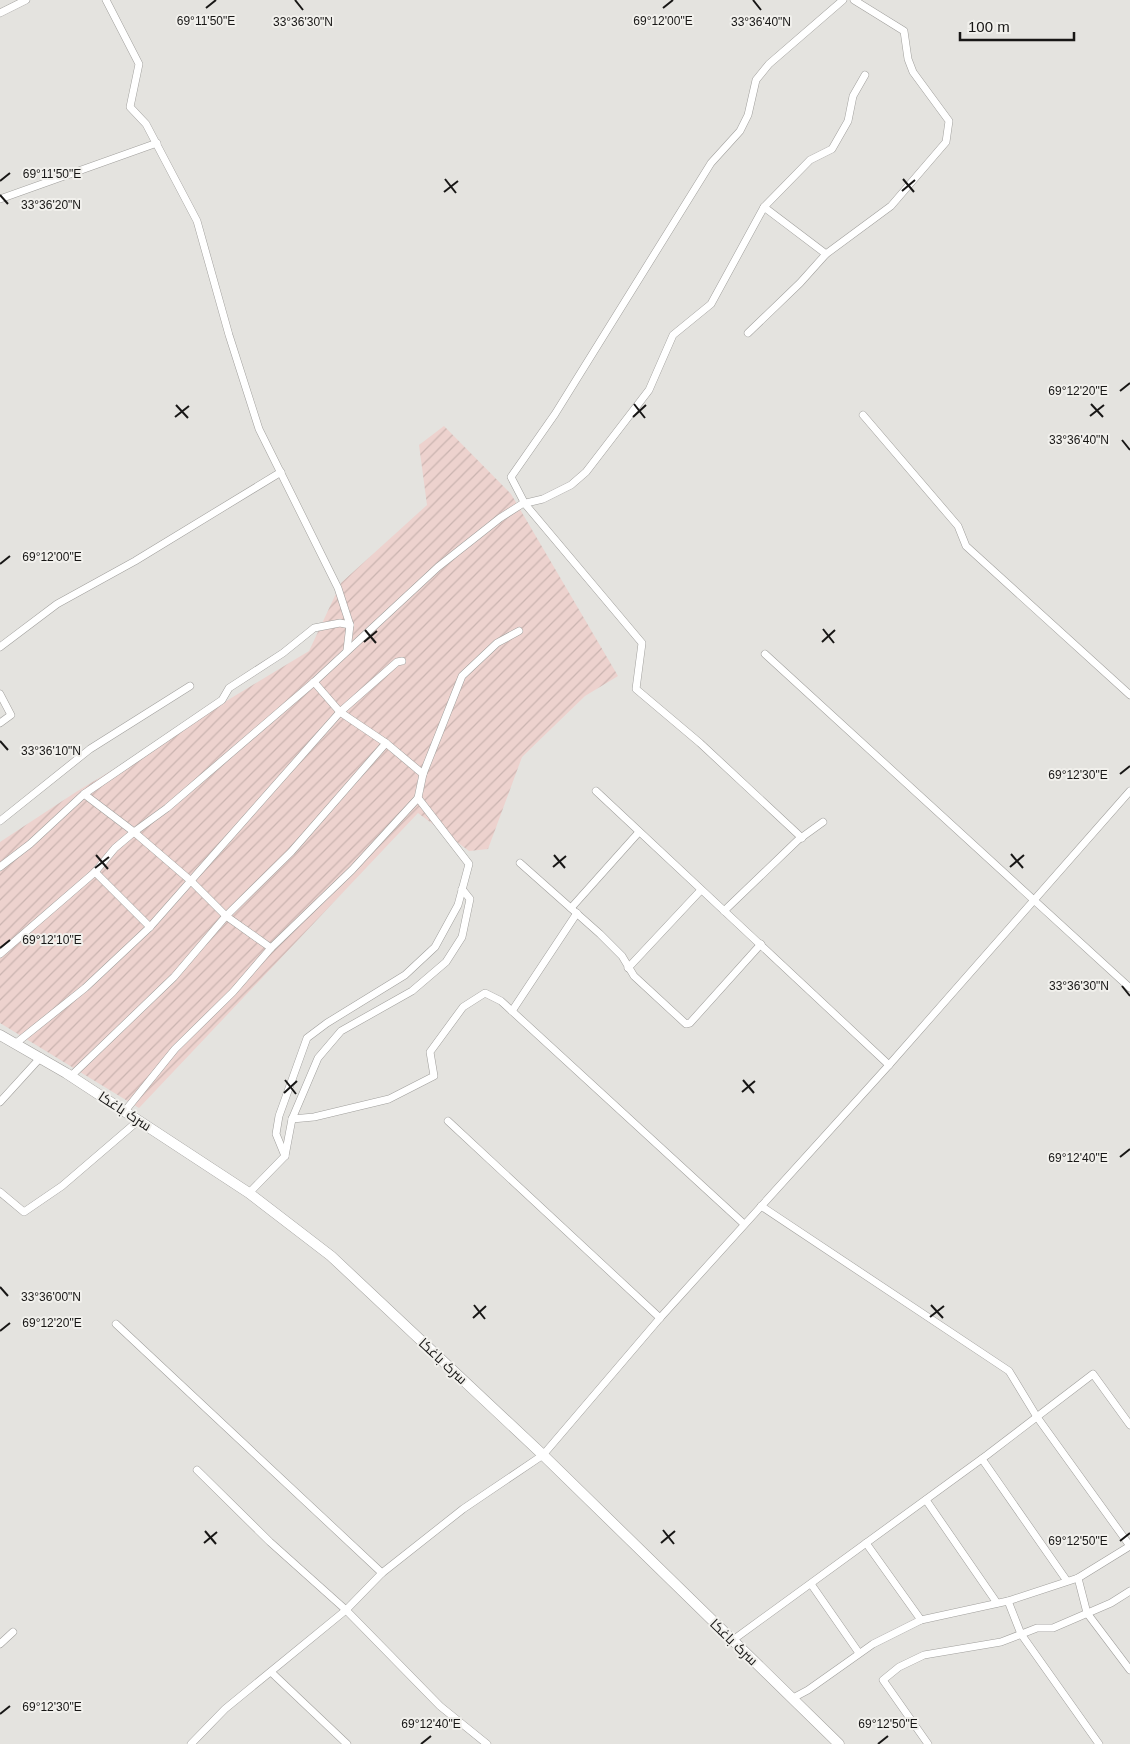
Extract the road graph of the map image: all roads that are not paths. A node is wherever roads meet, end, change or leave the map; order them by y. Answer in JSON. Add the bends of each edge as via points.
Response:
{"nodes":[{"id":1,"x":26,"y":0,"type":"edge"},
{"id":2,"x":106,"y":0,"type":"edge"},
{"id":3,"x":843,"y":0,"type":"edge"},
{"id":4,"x":854,"y":0,"type":"edge"},
{"id":5,"x":0,"y":13,"type":"edge"},
{"id":6,"x":865,"y":75,"type":"dead end"},
{"id":7,"x":157,"y":143,"type":"junction"},
{"id":8,"x":0,"y":199,"type":"edge"},
{"id":9,"x":764,"y":207,"type":"junction"},
{"id":10,"x":826,"y":254,"type":"junction"},
{"id":11,"x":748,"y":333,"type":"dead end"},
{"id":12,"x":863,"y":415,"type":"dead end"},
{"id":13,"x":281,"y":472,"type":"junction"},
{"id":14,"x":525,"y":504,"type":"junction"},
{"id":15,"x":350,"y":625,"type":"junction"},
{"id":16,"x":518,"y":630,"type":"dead end"},
{"id":17,"x":0,"y":647,"type":"edge"},
{"id":18,"x":347,"y":650,"type":"junction"},
{"id":19,"x":765,"y":654,"type":"dead end"},
{"id":20,"x":402,"y":661,"type":"dead end"},
{"id":21,"x":314,"y":682,"type":"junction"},
{"id":22,"x":190,"y":686,"type":"dead end"},
{"id":23,"x":0,"y":694,"type":"edge"},
{"id":24,"x":1130,"y":694,"type":"edge"},
{"id":25,"x":340,"y":712,"type":"junction"},
{"id":26,"x":0,"y":723,"type":"edge"},
{"id":27,"x":386,"y":743,"type":"junction"},
{"id":28,"x":423,"y":774,"type":"junction"},
{"id":29,"x":596,"y":791,"type":"dead end"},
{"id":30,"x":1130,"y":791,"type":"edge"},
{"id":31,"x":84,"y":794,"type":"junction"},
{"id":32,"x":418,"y":798,"type":"junction"},
{"id":33,"x":0,"y":821,"type":"edge"},
{"id":34,"x":823,"y":822,"type":"dead end"},
{"id":35,"x":134,"y":832,"type":"junction"},
{"id":36,"x":639,"y":832,"type":"junction"},
{"id":37,"x":802,"y":838,"type":"junction"},
{"id":38,"x":520,"y":863,"type":"dead end"},
{"id":39,"x":0,"y":867,"type":"edge"},
{"id":40,"x":95,"y":872,"type":"junction"},
{"id":41,"x":191,"y":880,"type":"junction"},
{"id":42,"x":462,"y":889,"type":"junction"},
{"id":43,"x":701,"y":890,"type":"junction"},
{"id":44,"x":1034,"y":900,"type":"junction"},
{"id":45,"x":571,"y":908,"type":"junction"},
{"id":46,"x":724,"y":912,"type":"junction"},
{"id":47,"x":577,"y":913,"type":"junction"},
{"id":48,"x":226,"y":916,"type":"junction"},
{"id":49,"x":150,"y":927,"type":"junction"},
{"id":50,"x":761,"y":944,"type":"junction"},
{"id":51,"x":271,"y":948,"type":"junction"},
{"id":52,"x":0,"y":954,"type":"edge"},
{"id":53,"x":628,"y":968,"type":"junction"},
{"id":54,"x":1130,"y":988,"type":"edge"},
{"id":55,"x":512,"y":1011,"type":"junction"},
{"id":56,"x":0,"y":1035,"type":"edge"},
{"id":57,"x":15,"y":1044,"type":"junction"},
{"id":58,"x":41,"y":1058,"type":"junction"},
{"id":59,"x":889,"y":1065,"type":"junction"},
{"id":60,"x":71,"y":1076,"type":"junction"},
{"id":61,"x":0,"y":1102,"type":"edge"},
{"id":62,"x":125,"y":1111,"type":"junction"},
{"id":63,"x":292,"y":1119,"type":"junction"},
{"id":64,"x":139,"y":1120,"type":"junction"},
{"id":65,"x":448,"y":1120,"type":"dead end"},
{"id":66,"x":285,"y":1156,"type":"junction"},
{"id":67,"x":0,"y":1192,"type":"edge"},
{"id":68,"x":250,"y":1193,"type":"junction"},
{"id":69,"x":761,"y":1206,"type":"junction"},
{"id":70,"x":744,"y":1224,"type":"junction"},
{"id":71,"x":660,"y":1318,"type":"junction"},
{"id":72,"x":116,"y":1324,"type":"dead end"},
{"id":73,"x":1037,"y":1417,"type":"junction"},
{"id":74,"x":1130,"y":1425,"type":"edge"},
{"id":75,"x":542,"y":1455,"type":"junction"},
{"id":76,"x":982,"y":1459,"type":"junction"},
{"id":77,"x":196,"y":1470,"type":"dead end"},
{"id":78,"x":926,"y":1500,"type":"junction"},
{"id":79,"x":866,"y":1543,"type":"junction"},
{"id":80,"x":1130,"y":1546,"type":"edge"},
{"id":81,"x":382,"y":1573,"type":"junction"},
{"id":82,"x":1078,"y":1578,"type":"junction"},
{"id":83,"x":1067,"y":1581,"type":"junction"},
{"id":84,"x":810,"y":1584,"type":"junction"},
{"id":85,"x":1130,"y":1591,"type":"edge"},
{"id":86,"x":1008,"y":1601,"type":"junction"},
{"id":87,"x":998,"y":1603,"type":"junction"},
{"id":88,"x":346,"y":1610,"type":"junction"},
{"id":89,"x":1087,"y":1613,"type":"junction"},
{"id":90,"x":922,"y":1620,"type":"junction"},
{"id":91,"x":13,"y":1632,"type":"dead end"},
{"id":92,"x":1021,"y":1634,"type":"junction"},
{"id":93,"x":733,"y":1640,"type":"junction"},
{"id":94,"x":0,"y":1644,"type":"edge"},
{"id":95,"x":859,"y":1653,"type":"junction"},
{"id":96,"x":1130,"y":1670,"type":"edge"},
{"id":97,"x":271,"y":1672,"type":"junction"},
{"id":98,"x":793,"y":1698,"type":"junction"},
{"id":99,"x":191,"y":1744,"type":"edge"},
{"id":100,"x":347,"y":1744,"type":"edge"},
{"id":101,"x":486,"y":1744,"type":"edge"},
{"id":102,"x":839,"y":1744,"type":"edge"},
{"id":103,"x":928,"y":1744,"type":"edge"},
{"id":104,"x":1099,"y":1744,"type":"edge"}],
"edges":[{"from":1,"to":5,"type":"street"},
{"from":2,"to":7,"type":"street","via":[[138,64],[130,107],[146,124]]},
{"from":3,"to":14,"type":"street","via":[[768,64],[756,80],[748,115],[740,131],[711,164],[555,414],[511,477]]},
{"from":4,"to":10,"type":"street","via":[[904,32],[913,72],[949,122],[946,142],[891,206]]},
{"from":6,"to":9,"type":"street","via":[[853,96],[848,121],[832,149],[810,160]]},
{"from":7,"to":8,"type":"street"},
{"from":7,"to":13,"type":"street","via":[[197,222],[259,429]]},
{"from":9,"to":10,"type":"street"},
{"from":9,"to":14,"type":"street","via":[[711,304],[673,335],[649,390],[586,472],[571,485],[543,500]]},
{"from":10,"to":11,"type":"street","via":[[800,284]]},
{"from":12,"to":24,"type":"street","via":[[958,526],[966,546]]},
{"from":13,"to":15,"type":"street","via":[[338,588]]},
{"from":13,"to":17,"type":"street","via":[[135,561],[57,604]]},
{"from":14,"to":18,"type":"street","via":[[500,518],[438,567]]},
{"from":14,"to":37,"type":"street","via":[[642,643],[636,689],[700,742]]},
{"from":15,"to":18,"type":"street"},
{"from":15,"to":31,"type":"street","via":[[340,623],[314,628],[283,653],[229,688],[222,700]]},
{"from":16,"to":28,"type":"street","via":[[497,643],[462,676]]},
{"from":18,"to":21,"type":"street"},
{"from":19,"to":44,"type":"street"},
{"from":20,"to":25,"type":"street"},
{"from":21,"to":25,"type":"street"},
{"from":21,"to":35,"type":"street","via":[[167,808]]},
{"from":22,"to":33,"type":"street","via":[[90,749]]},
{"from":23,"to":26,"type":"street","via":[[11,715]]},
{"from":25,"to":27,"type":"street"},
{"from":25,"to":41,"type":"street"},
{"from":27,"to":28,"type":"street"},
{"from":27,"to":48,"type":"street","via":[[291,852]]},
{"from":28,"to":32,"type":"street"},
{"from":29,"to":36,"type":"street"},
{"from":30,"to":44,"type":"street"},
{"from":31,"to":35,"type":"street"},
{"from":31,"to":39,"type":"street"},
{"from":32,"to":42,"type":"street","via":[[469,864]]},
{"from":32,"to":51,"type":"street","via":[[352,870]]},
{"from":34,"to":37,"type":"street"},
{"from":35,"to":40,"type":"street"},
{"from":35,"to":41,"type":"street"},
{"from":36,"to":43,"type":"street"},
{"from":36,"to":45,"type":"street"},
{"from":37,"to":46,"type":"street"},
{"from":38,"to":45,"type":"street"},
{"from":40,"to":49,"type":"street"},
{"from":40,"to":52,"type":"street"},
{"from":41,"to":48,"type":"street"},
{"from":41,"to":49,"type":"street"},
{"from":42,"to":63,"type":"street","via":[[470,899],[462,937],[446,962],[412,990],[341,1031],[318,1058]]},
{"from":42,"to":66,"type":"street","via":[[458,904],[435,947],[405,975],[307,1038],[279,1116],[276,1134]]},
{"from":43,"to":46,"type":"street"},
{"from":43,"to":53,"type":"street"},
{"from":44,"to":54,"type":"street"},
{"from":44,"to":59,"type":"street"},
{"from":45,"to":47,"type":"street"},
{"from":46,"to":50,"type":"street"},
{"from":47,"to":53,"type":"street","via":[[622,956]]},
{"from":47,"to":55,"type":"street"},
{"from":48,"to":51,"type":"street"},
{"from":48,"to":60,"type":"street","via":[[174,977]]},
{"from":49,"to":57,"type":"street","via":[[85,988]]},
{"from":50,"to":53,"type":"street","via":[[690,1023],[684,1022]]},
{"from":50,"to":59,"type":"street"},
{"from":51,"to":62,"type":"street","via":[[233,992],[175,1049]]},
{"from":55,"to":63,"type":"street","via":[[502,1001],[485,993],[464,1007],[430,1052],[434,1076],[389,1099]]},
{"from":55,"to":70,"type":"street"},
{"from":56,"to":57,"type":"street","name":"سرک باغکا"},
{"from":57,"to":58,"type":"street","name":"سرک باغکا"},
{"from":58,"to":60,"type":"street","name":"سرک باغکا"},
{"from":58,"to":61,"type":"street"},
{"from":59,"to":69,"type":"street"},
{"from":60,"to":62,"type":"street","name":"سرک باغکا"},
{"from":62,"to":64,"type":"street","name":"سرک باغکا"},
{"from":63,"to":66,"type":"street"},
{"from":64,"to":67,"type":"street","via":[[62,1186],[24,1212]]},
{"from":64,"to":68,"type":"street","name":"سرک باغکا"},
{"from":65,"to":71,"type":"street"},
{"from":66,"to":68,"type":"street"},
{"from":68,"to":75,"type":"street","name":"سرک باغکا","via":[[331,1256]]},
{"from":69,"to":70,"type":"street"},
{"from":69,"to":73,"type":"street","via":[[1009,1371]]},
{"from":70,"to":71,"type":"street"},
{"from":71,"to":75,"type":"street"},
{"from":72,"to":81,"type":"street"},
{"from":73,"to":74,"type":"street","via":[[1093,1374]]},
{"from":73,"to":76,"type":"street"},
{"from":73,"to":80,"type":"street"},
{"from":75,"to":81,"type":"street","via":[[463,1509]]},
{"from":75,"to":93,"type":"street","name":"سرک باغکا"},
{"from":76,"to":78,"type":"street"},
{"from":76,"to":83,"type":"street"},
{"from":77,"to":88,"type":"street"},
{"from":78,"to":79,"type":"street"},
{"from":78,"to":87,"type":"street"},
{"from":79,"to":84,"type":"street"},
{"from":79,"to":90,"type":"street"},
{"from":80,"to":82,"type":"street"},
{"from":81,"to":88,"type":"street"},
{"from":82,"to":83,"type":"street"},
{"from":82,"to":89,"type":"street"},
{"from":83,"to":86,"type":"street"},
{"from":84,"to":93,"type":"street"},
{"from":84,"to":95,"type":"street"},
{"from":85,"to":89,"type":"street"},
{"from":86,"to":87,"type":"street"},
{"from":86,"to":92,"type":"street"},
{"from":87,"to":90,"type":"street"},
{"from":88,"to":97,"type":"street"},
{"from":88,"to":101,"type":"street","via":[[440,1706]]},
{"from":89,"to":92,"type":"street","via":[[1053,1628],[1037,1628]]},
{"from":89,"to":96,"type":"street"},
{"from":90,"to":95,"type":"street"},
{"from":91,"to":94,"type":"street"},
{"from":92,"to":103,"type":"street","via":[[1001,1642],[924,1654],[882,1680]]},
{"from":92,"to":104,"type":"street"},
{"from":93,"to":98,"type":"street","name":"سرک باغکا"},
{"from":95,"to":98,"type":"street"},
{"from":97,"to":99,"type":"street","via":[[225,1710]]},
{"from":97,"to":100,"type":"street"},
{"from":98,"to":102,"type":"street","name":"سرک باغکا"}]}
